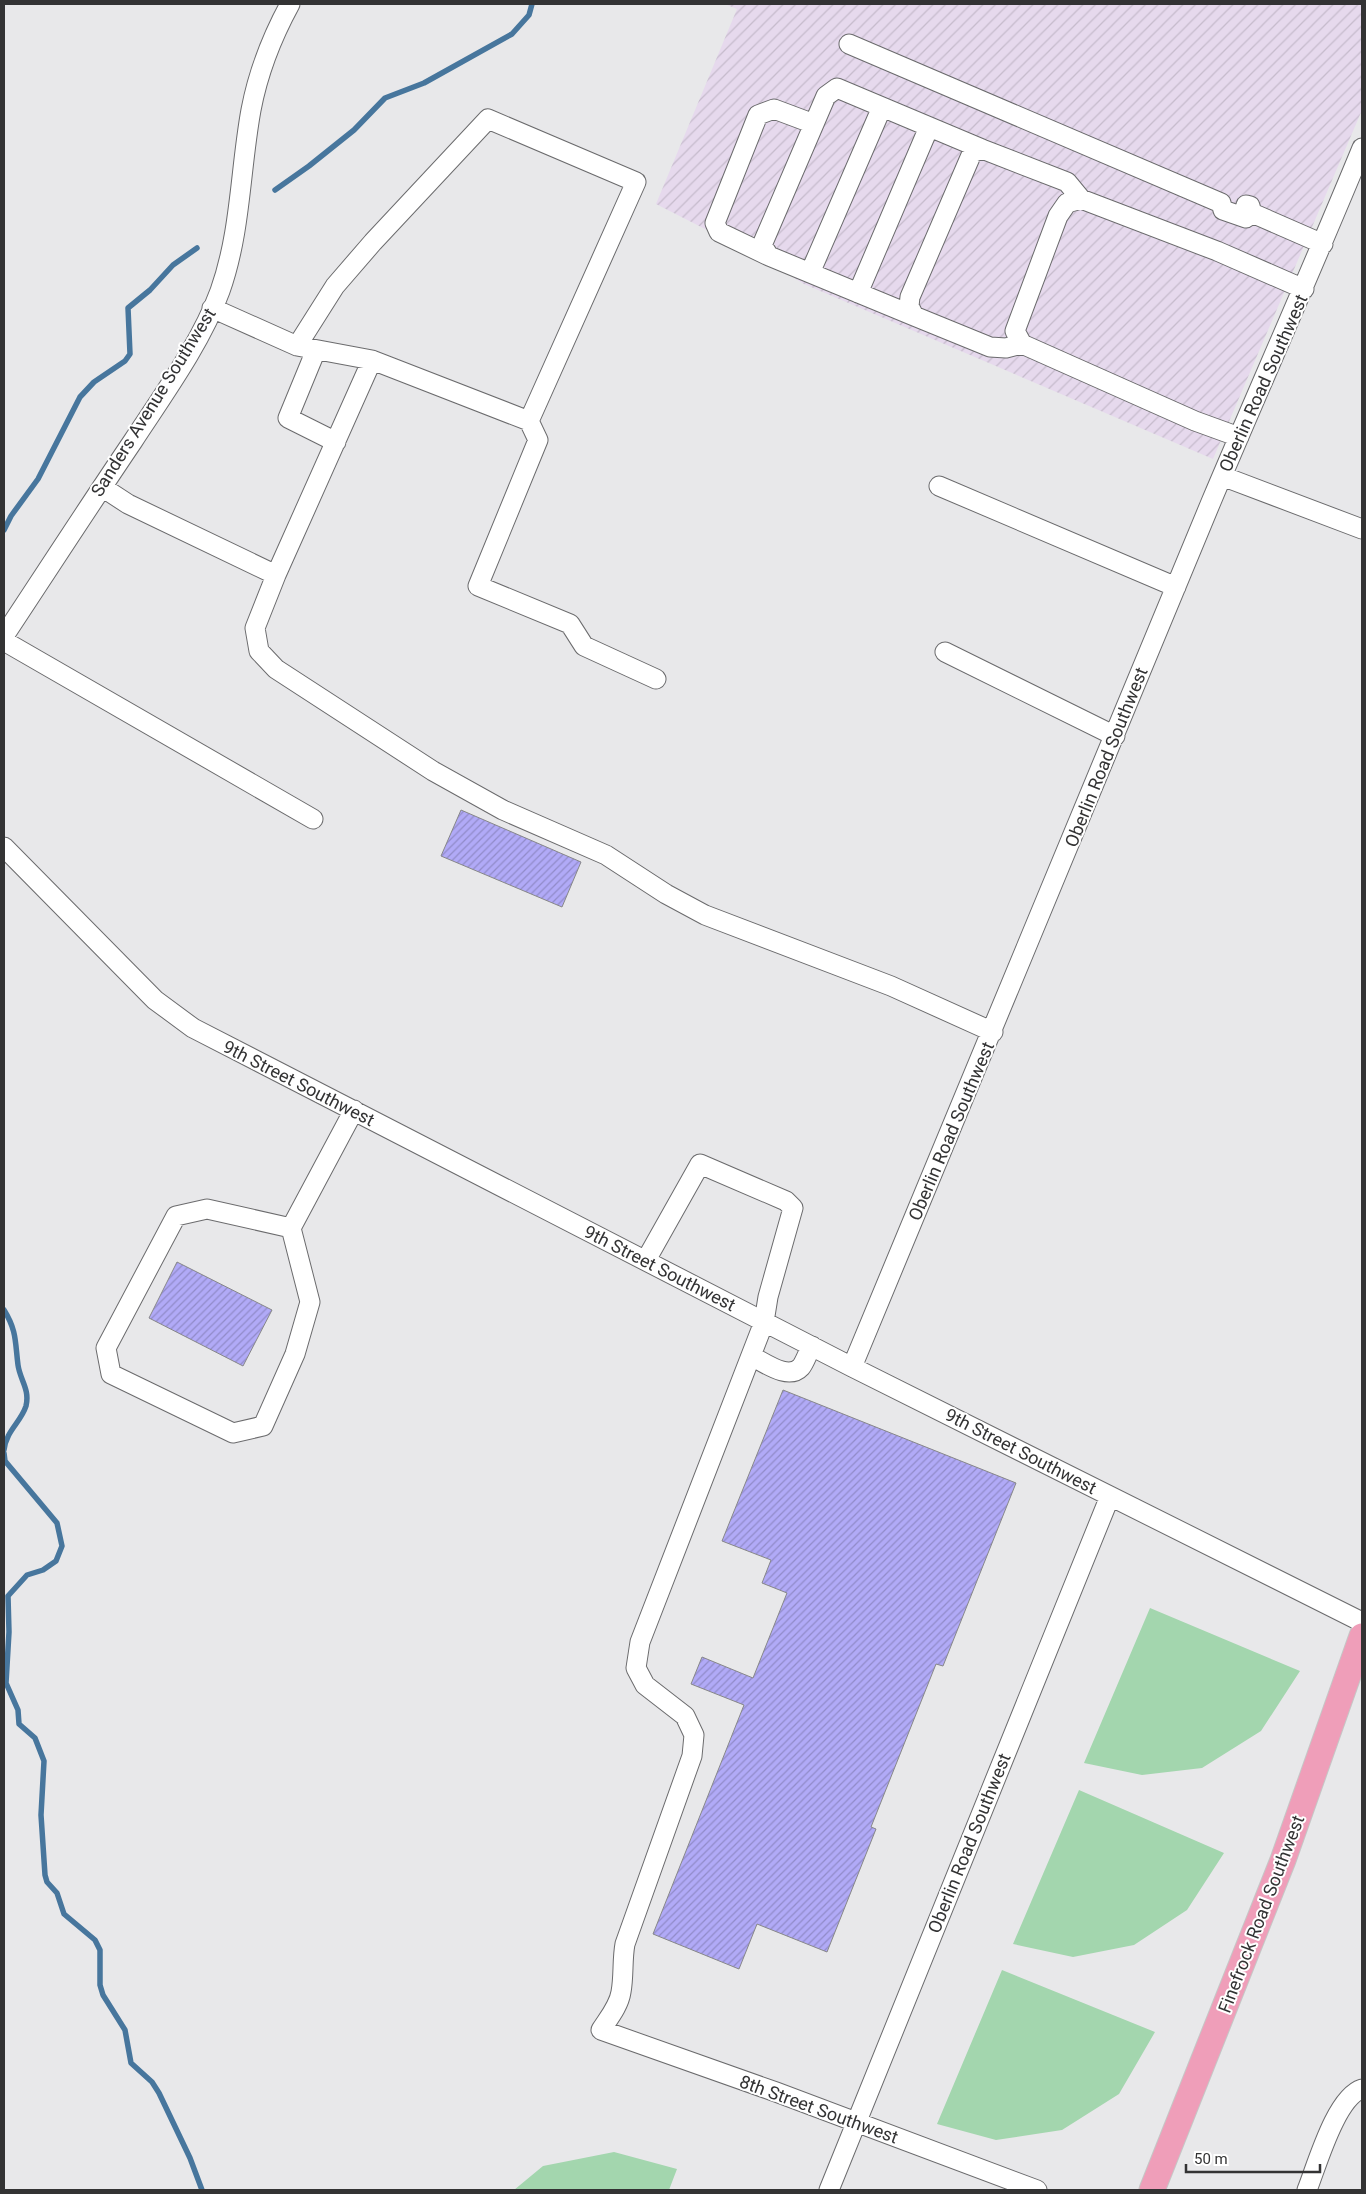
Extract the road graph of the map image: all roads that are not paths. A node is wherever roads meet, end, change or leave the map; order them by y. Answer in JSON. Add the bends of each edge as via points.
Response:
{"nodes":[{"id":1,"x":290,"y":4,"type":"edge"},
{"id":2,"x":849,"y":44,"type":"dead end"},
{"id":3,"x":882,"y":107,"type":"junction"},
{"id":4,"x":814,"y":124,"type":"junction"},
{"id":5,"x":929,"y":127,"type":"junction"},
{"id":6,"x":1362,"y":148,"type":"edge"},
{"id":7,"x":982,"y":149,"type":"junction"},
{"id":8,"x":1081,"y":200,"type":"junction"},
{"id":9,"x":1323,"y":244,"type":"junction"},
{"id":10,"x":769,"y":256,"type":"junction"},
{"id":11,"x":810,"y":273,"type":"junction"},
{"id":12,"x":1304,"y":289,"type":"junction"},
{"id":13,"x":858,"y":293,"type":"junction"},
{"id":14,"x":212,"y":308,"type":"junction"},
{"id":15,"x":914,"y":316,"type":"junction"},
{"id":16,"x":1022,"y":344,"type":"junction"},
{"id":17,"x":297,"y":346,"type":"junction"},
{"id":18,"x":316,"y":350,"type":"junction"},
{"id":19,"x":372,"y":360,"type":"junction"},
{"id":20,"x":528,"y":421,"type":"junction"},
{"id":21,"x":1239,"y":437,"type":"junction"},
{"id":22,"x":336,"y":442,"type":"junction"},
{"id":23,"x":1222,"y":476,"type":"junction"},
{"id":24,"x":939,"y":486,"type":"dead end"},
{"id":25,"x":102,"y":487,"type":"junction"},
{"id":26,"x":1362,"y":529,"type":"edge"},
{"id":27,"x":276,"y":575,"type":"junction"},
{"id":28,"x":1176,"y":588,"type":"junction"},
{"id":29,"x":4,"y":636,"type":"edge"},
{"id":30,"x":4,"y":642,"type":"edge"},
{"id":31,"x":945,"y":652,"type":"dead end"},
{"id":32,"x":656,"y":679,"type":"dead end"},
{"id":33,"x":1115,"y":736,"type":"junction"},
{"id":34,"x":313,"y":819,"type":"dead end"},
{"id":35,"x":4,"y":847,"type":"edge"},
{"id":36,"x":993,"y":1032,"type":"junction"},
{"id":37,"x":354,"y":1110,"type":"junction"},
{"id":38,"x":291,"y":1228,"type":"junction"},
{"id":39,"x":646,"y":1260,"type":"junction"},
{"id":40,"x":764,"y":1322,"type":"junction"},
{"id":41,"x":812,"y":1346,"type":"junction"},
{"id":42,"x":751,"y":1356,"type":"junction"},
{"id":43,"x":852,"y":1367,"type":"junction"},
{"id":44,"x":1110,"y":1496,"type":"junction"},
{"id":45,"x":1362,"y":1622,"type":"edge"},
{"id":46,"x":1362,"y":1636,"type":"edge"},
{"id":47,"x":1362,"y":2089,"type":"edge"},
{"id":48,"x":856,"y":2122,"type":"junction"},
{"id":49,"x":828,"y":2190,"type":"edge"},
{"id":50,"x":1037,"y":2190,"type":"edge"},
{"id":51,"x":1152,"y":2190,"type":"edge"},
{"id":52,"x":1307,"y":2190,"type":"edge"}],
"edges":[{"from":1,"to":14,"type":"street","name":"Sanders Avenue Southwest","via":[[270,45],[258,83],[245,148],[234,241]]},
{"from":2,"to":9,"type":"street","via":[[1221,203],[1227,198],[1250,206],[1252,213]]},
{"from":3,"to":4,"type":"street","via":[[837,88],[826,96]]},
{"from":3,"to":5,"type":"street"},
{"from":3,"to":11,"type":"street"},
{"from":4,"to":10,"type":"street","via":[[762,245]]},
{"from":4,"to":10,"type":"street","via":[[774,109],[758,115],[714,223],[719,232]]},
{"from":5,"to":7,"type":"street"},
{"from":5,"to":13,"type":"street"},
{"from":6,"to":9,"type":"street","name":"Oberlin Road Southwest"},
{"from":7,"to":8,"type":"street","via":[[1066,182]]},
{"from":7,"to":15,"type":"street","via":[[972,153],[910,297]]},
{"from":8,"to":12,"type":"street","via":[[1217,251]]},
{"from":8,"to":16,"type":"street","via":[[1067,203],[1058,216],[1015,331]]},
{"from":9,"to":12,"type":"street","name":"Oberlin Road Southwest"},
{"from":10,"to":11,"type":"street"},
{"from":11,"to":13,"type":"street"},
{"from":12,"to":21,"type":"street","name":"Oberlin Road Southwest"},
{"from":13,"to":15,"type":"street"},
{"from":14,"to":17,"type":"street"},
{"from":14,"to":25,"type":"street","name":"Sanders Avenue Southwest","via":[[158,402]]},
{"from":15,"to":16,"type":"street","via":[[990,347]]},
{"from":16,"to":21,"type":"street"},
{"from":17,"to":18,"type":"street"},
{"from":17,"to":20,"type":"street","via":[[335,286],[488,119],[636,182]]},
{"from":18,"to":19,"type":"street"},
{"from":18,"to":22,"type":"street","via":[[288,418]]},
{"from":19,"to":20,"type":"street"},
{"from":19,"to":22,"type":"street"},
{"from":20,"to":32,"type":"street","via":[[538,440],[478,586],[570,624],[584,646]]},
{"from":21,"to":23,"type":"street","name":"Oberlin Road Southwest"},
{"from":22,"to":27,"type":"street"},
{"from":23,"to":26,"type":"street"},
{"from":23,"to":28,"type":"street","name":"Oberlin Road Southwest"},
{"from":24,"to":28,"type":"street"},
{"from":25,"to":27,"type":"street","via":[[128,504]]},
{"from":25,"to":29,"type":"street","name":"Sanders Avenue Southwest"},
{"from":27,"to":36,"type":"street","via":[[255,628],[259,651],[276,669],[433,771],[503,810],[606,855],[705,915],[890,986]]},
{"from":28,"to":33,"type":"street","name":"Oberlin Road Southwest"},
{"from":30,"to":34,"type":"street"},
{"from":31,"to":33,"type":"street"},
{"from":33,"to":36,"type":"street","name":"Oberlin Road Southwest"},
{"from":35,"to":37,"type":"street","name":"9th Street Southwest","via":[[174,1016]]},
{"from":36,"to":43,"type":"street","name":"Oberlin Road Southwest"},
{"from":37,"to":38,"type":"street"},
{"from":37,"to":39,"type":"street","name":"9th Street Southwest"},
{"from":38,"to":38,"type":"street","via":[[310,1302],[294,1354],[263,1426],[233,1432],[111,1374],[106,1348],[176,1216],[206,1210]]},
{"from":39,"to":40,"type":"street","name":"9th Street Southwest"},
{"from":39,"to":40,"type":"street","via":[[700,1164],[786,1201],[794,1208]]},
{"from":40,"to":41,"type":"street","name":"9th Street Southwest"},
{"from":40,"to":42,"type":"street"},
{"from":41,"to":42,"type":"street","via":[[801,1367],[791,1373]]},
{"from":41,"to":43,"type":"street","name":"9th Street Southwest"},
{"from":42,"to":48,"type":"street","name":"8th Street Southwest","via":[[640,1642],[636,1668],[645,1685],[686,1716],[694,1735],[692,1756],[625,1944],[621,1993],[601,2030]]},
{"from":43,"to":44,"type":"street","name":"9th Street Southwest"},
{"from":44,"to":45,"type":"street","name":"9th Street Southwest"},
{"from":44,"to":48,"type":"street","name":"Oberlin Road Southwest"},
{"from":46,"to":51,"type":"main road","name":"Finefrock Road Southwest","via":[[1283,1860]]},
{"from":47,"to":52,"type":"street","via":[[1350,2096],[1338,2114]]},
{"from":48,"to":49,"type":"street","name":"Oberlin Road Southwest"},
{"from":48,"to":50,"type":"street","name":"8th Street Southwest"}]}
